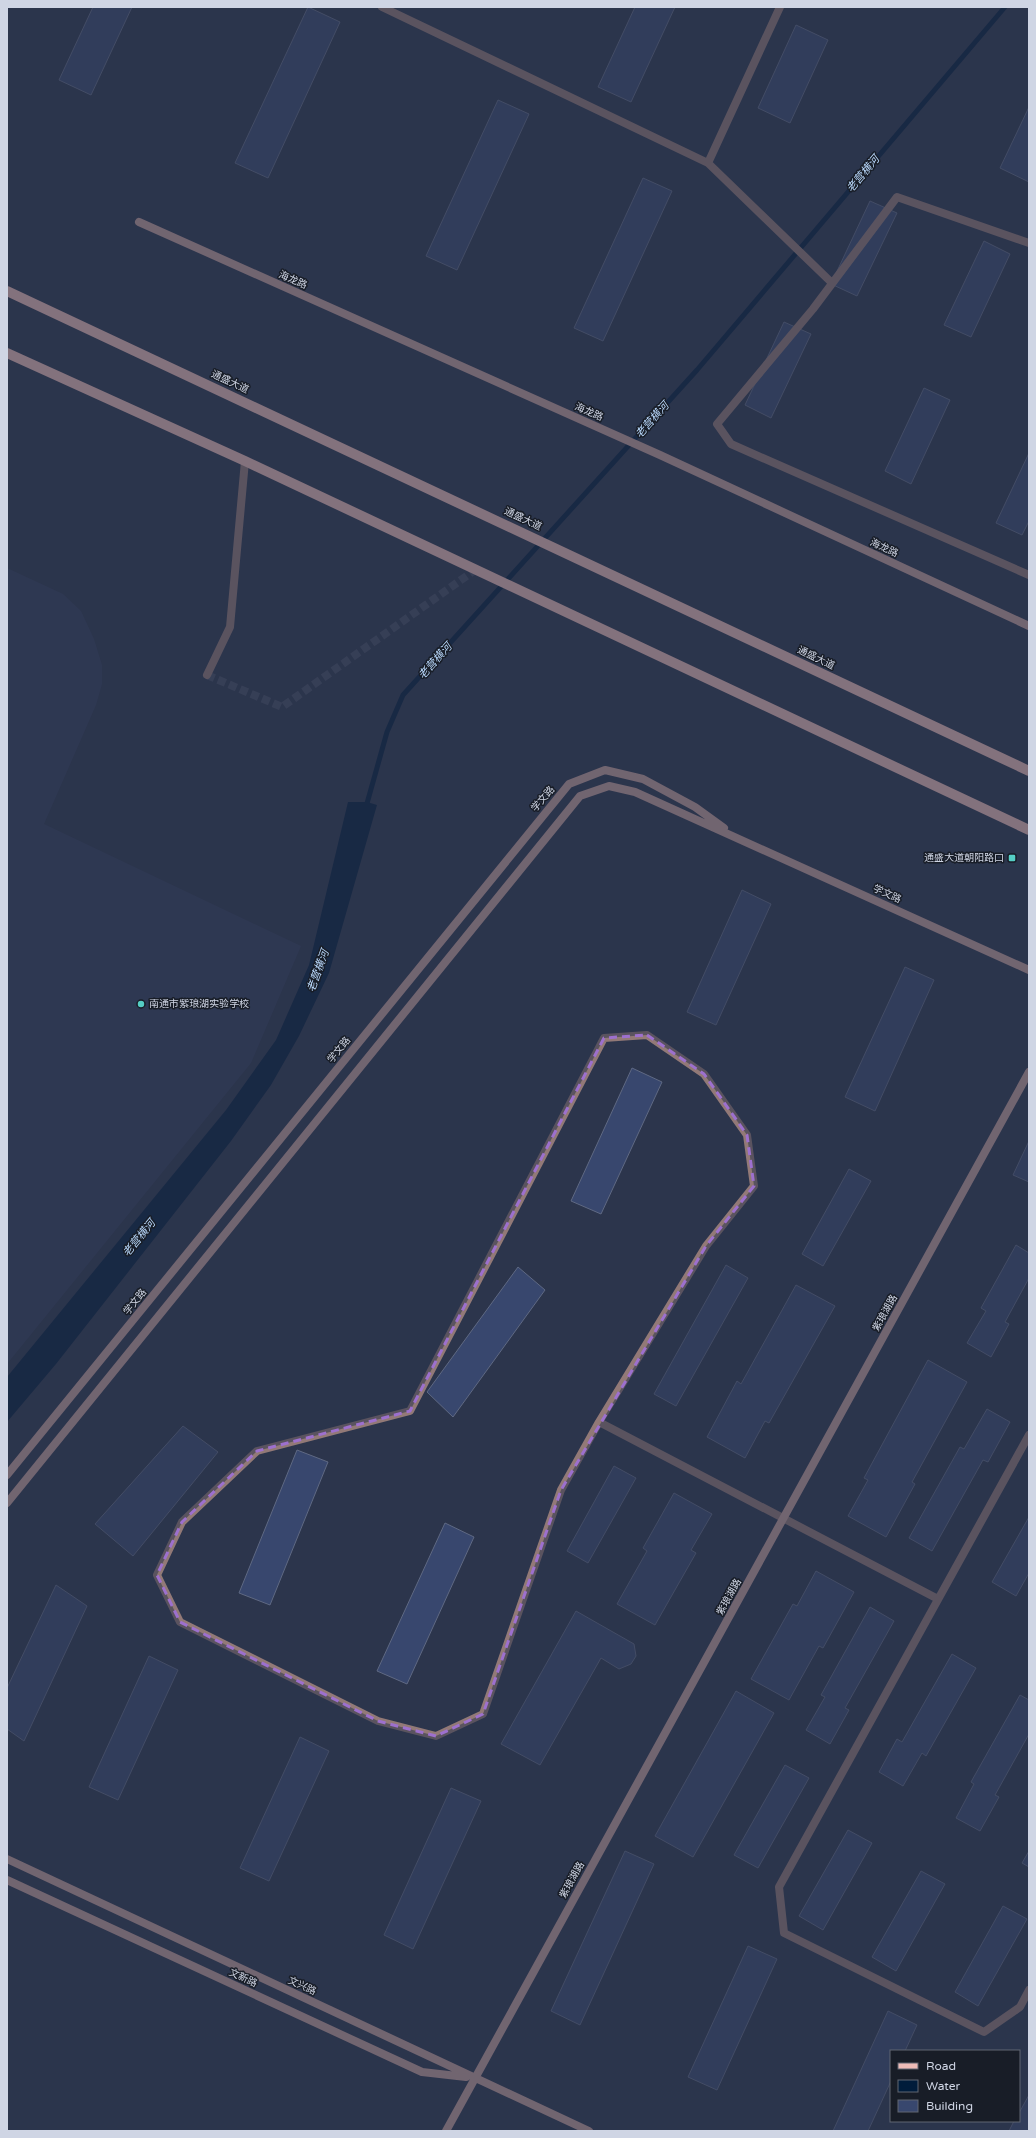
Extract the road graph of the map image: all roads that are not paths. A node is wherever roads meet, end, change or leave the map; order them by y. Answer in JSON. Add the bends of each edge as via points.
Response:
{"nodes":[{"id":1,"x":382,"y":7,"type":"edge"},
{"id":2,"x":780,"y":7,"type":"edge"},
{"id":3,"x":708,"y":163,"type":"junction"},
{"id":4,"x":139,"y":222,"type":"dead end"},
{"id":5,"x":1029,"y":243,"type":"edge"},
{"id":6,"x":832,"y":283,"type":"junction"},
{"id":7,"x":7,"y":291,"type":"edge"},
{"id":8,"x":7,"y":353,"type":"edge"},
{"id":9,"x":245,"y":461,"type":"junction"},
{"id":10,"x":1029,"y":576,"type":"edge"},
{"id":11,"x":1029,"y":626,"type":"edge"},
{"id":12,"x":207,"y":675,"type":"dead end"},
{"id":13,"x":1029,"y":771,"type":"edge"},
{"id":14,"x":1029,"y":830,"type":"edge"},
{"id":15,"x":736,"y":836,"type":"junction"},
{"id":16,"x":1029,"y":970,"type":"edge"},
{"id":17,"x":1029,"y":1072,"type":"edge"},
{"id":18,"x":599,"y":1422,"type":"junction"},
{"id":19,"x":1029,"y":1436,"type":"edge"},
{"id":20,"x":7,"y":1476,"type":"edge"},
{"id":21,"x":7,"y":1503,"type":"edge"},
{"id":22,"x":784,"y":1518,"type":"junction"},
{"id":23,"x":938,"y":1599,"type":"junction"},
{"id":24,"x":7,"y":1859,"type":"edge"},
{"id":25,"x":7,"y":1880,"type":"edge"},
{"id":26,"x":1029,"y":1990,"type":"edge"},
{"id":27,"x":475,"y":2078,"type":"junction"},
{"id":28,"x":446,"y":2131,"type":"edge"},
{"id":29,"x":589,"y":2131,"type":"edge"}],
"edges":[{"from":1,"to":3,"type":"street"},
{"from":2,"to":3,"type":"street"},
{"from":3,"to":6,"type":"street"},
{"from":4,"to":11,"type":"street","name":"海龙路","via":[[660,455]]},
{"from":5,"to":6,"type":"street","via":[[897,197]]},
{"from":6,"to":10,"type":"street","via":[[717,424],[731,444]]},
{"from":7,"to":13,"type":"main road","name":"通盛大道"},
{"from":8,"to":9,"type":"main road"},
{"from":9,"to":12,"type":"street","via":[[230,627]]},
{"from":9,"to":14,"type":"main road"},
{"from":15,"to":16,"type":"street","name":"学文路"},
{"from":15,"to":20,"type":"street","name":"学文路","via":[[695,807],[642,779],[605,770],[569,784]]},
{"from":15,"to":21,"type":"street","name":"学文路","via":[[635,792],[609,786],[580,796]]},
{"from":17,"to":22,"type":"street","name":"紫琅湖路"},
{"from":18,"to":18,"type":"street","via":[[706,1246],[754,1186],[747,1135],[704,1074],[646,1035],[604,1038],[410,1411],[257,1451],[182,1522],[158,1575],[180,1622],[378,1721],[436,1736],[483,1714],[561,1490]]},
{"from":18,"to":22,"type":"street"},
{"from":19,"to":23,"type":"street"},
{"from":22,"to":23,"type":"street"},
{"from":22,"to":27,"type":"street","name":"紫琅湖路"},
{"from":23,"to":26,"type":"street","via":[[778,1887],[784,1933],[984,2032],[1020,2007]]},
{"from":24,"to":27,"type":"street","name":"文兴路"},
{"from":25,"to":27,"type":"street","name":"文新路","via":[[422,2072]]},
{"from":27,"to":28,"type":"street","name":"紫琅湖路"},
{"from":27,"to":29,"type":"street","name":"文兴路"}]}
